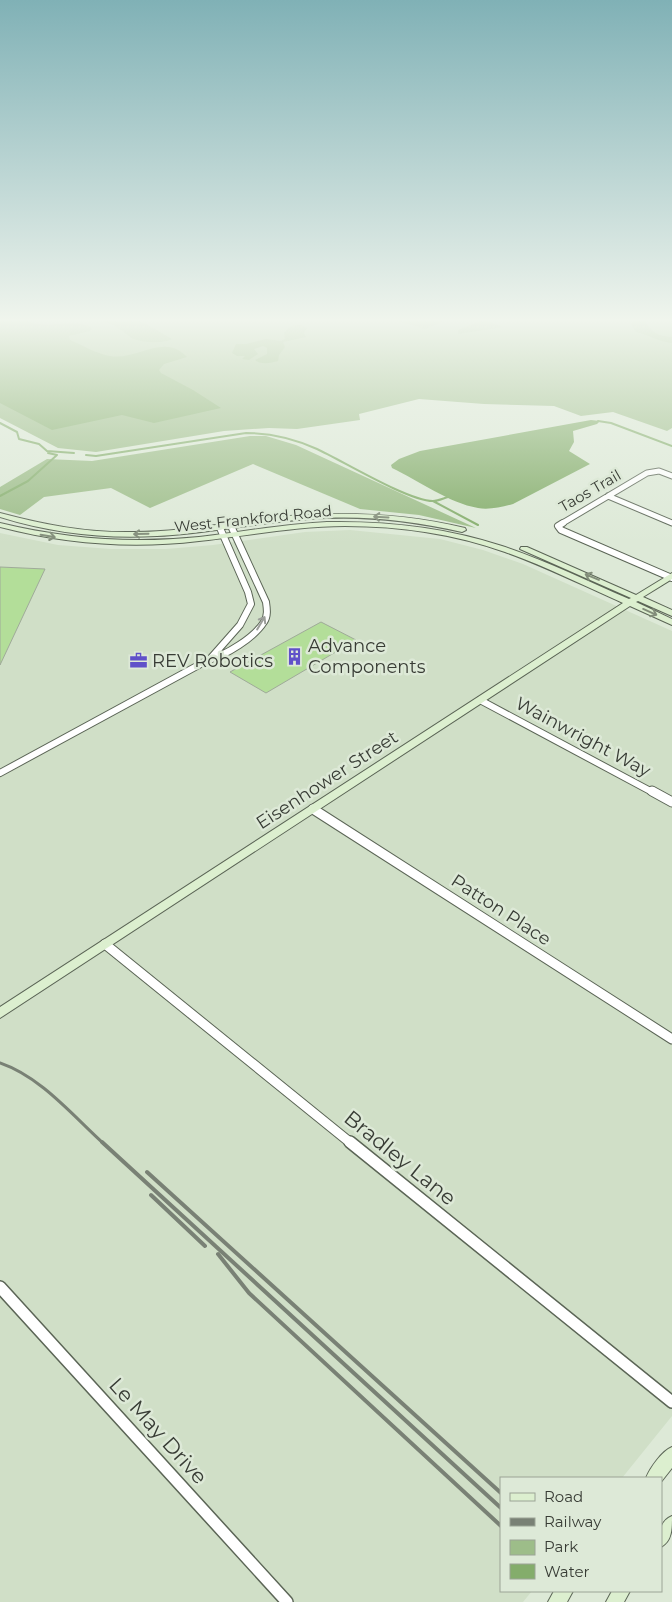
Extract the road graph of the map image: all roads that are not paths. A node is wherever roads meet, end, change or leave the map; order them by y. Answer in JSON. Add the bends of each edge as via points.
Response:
{"nodes":[{"id":1,"x":672,"y":476,"type":"edge"},
{"id":2,"x":608,"y":496,"type":"junction"},
{"id":3,"x":0,"y":515,"type":"edge"},
{"id":4,"x":672,"y":523,"type":"edge"},
{"id":5,"x":0,"y":526,"type":"edge"},
{"id":6,"x":233,"y":530,"type":"junction"},
{"id":7,"x":222,"y":531,"type":"junction"},
{"id":8,"x":671,"y":576,"type":"edge"},
{"id":9,"x":633,"y":600,"type":"junction"},
{"id":10,"x":266,"y":602,"type":"junction"},
{"id":11,"x":251,"y":603,"type":"junction"},
{"id":12,"x":672,"y":613,"type":"edge"},
{"id":13,"x":672,"y":622,"type":"edge"},
{"id":14,"x":231,"y":635,"type":"junction"},
{"id":15,"x":247,"y":639,"type":"junction"},
{"id":16,"x":208,"y":660,"type":"junction"},
{"id":17,"x":480,"y":700,"type":"junction"},
{"id":18,"x":0,"y":773,"type":"edge"},
{"id":19,"x":672,"y":802,"type":"edge"},
{"id":20,"x":313,"y":809,"type":"junction"},
{"id":21,"x":105,"y":944,"type":"junction"},
{"id":22,"x":0,"y":1013,"type":"edge"},
{"id":23,"x":672,"y":1039,"type":"edge"},
{"id":24,"x":0,"y":1287,"type":"edge"},
{"id":25,"x":672,"y":1402,"type":"edge"},
{"id":26,"x":672,"y":1455,"type":"edge"},
{"id":27,"x":655,"y":1477,"type":"edge"},
{"id":28,"x":672,"y":1524,"type":"edge"},
{"id":29,"x":662,"y":1538,"type":"edge"},
{"id":30,"x":564,"y":1592,"type":"edge"},
{"id":31,"x":287,"y":1602,"type":"edge"},
{"id":32,"x":556,"y":1602,"type":"edge"}],
"edges":[{"from":1,"to":2,"type":"street","name":"Taos Trail","via":[[659,471],[650,472]]},
{"from":2,"to":4,"type":"street"},
{"from":2,"to":8,"type":"street","name":"Taos Trail","via":[[558,526]]},
{"from":7,"to":3,"type":"main road","name":"West Frankford Road","one_way":true,"via":[[98,533],[45,527]]},
{"from":5,"to":7,"type":"main road","name":"West Frankford Road","one_way":true,"via":[[89,541],[173,541]]},
{"from":6,"to":7,"type":"main road","name":"West Frankford Road"},
{"from":6,"to":9,"type":"main road","name":"West Frankford Road","via":[[345,524],[419,529],[471,539],[520,554]]},
{"from":6,"to":10,"type":"street"},
{"from":7,"to":11,"type":"street"},
{"from":8,"to":9,"type":"main road","name":"Eisenhower Street"},
{"from":9,"to":12,"type":"main road","name":"West Frankford Road"},
{"from":9,"to":13,"type":"main road","name":"West Frankford Road","one_way":true},
{"from":9,"to":17,"type":"main road","name":"Eisenhower Street"},
{"from":10,"to":11,"type":"street"},
{"from":15,"to":10,"type":"street","one_way":true,"via":[[264,622]]},
{"from":11,"to":14,"type":"street"},
{"from":14,"to":15,"type":"street"},
{"from":14,"to":16,"type":"street"},
{"from":15,"to":16,"type":"street","via":[[221,656]]},
{"from":16,"to":18,"type":"street"},
{"from":17,"to":19,"type":"street","name":"Wainwright Way"},
{"from":17,"to":20,"type":"main road","name":"Eisenhower Street"},
{"from":20,"to":21,"type":"main road","name":"Eisenhower Street"},
{"from":20,"to":23,"type":"street","name":"Patton Place"},
{"from":21,"to":22,"type":"main road","name":"Eisenhower Street"},
{"from":21,"to":25,"type":"street","name":"Bradley Lane"},
{"from":24,"to":31,"type":"street","name":"Le May Drive"},
{"from":26,"to":27,"type":"main road"},
{"from":28,"to":29,"type":"main road"},
{"from":30,"to":32,"type":"main road"}]}
